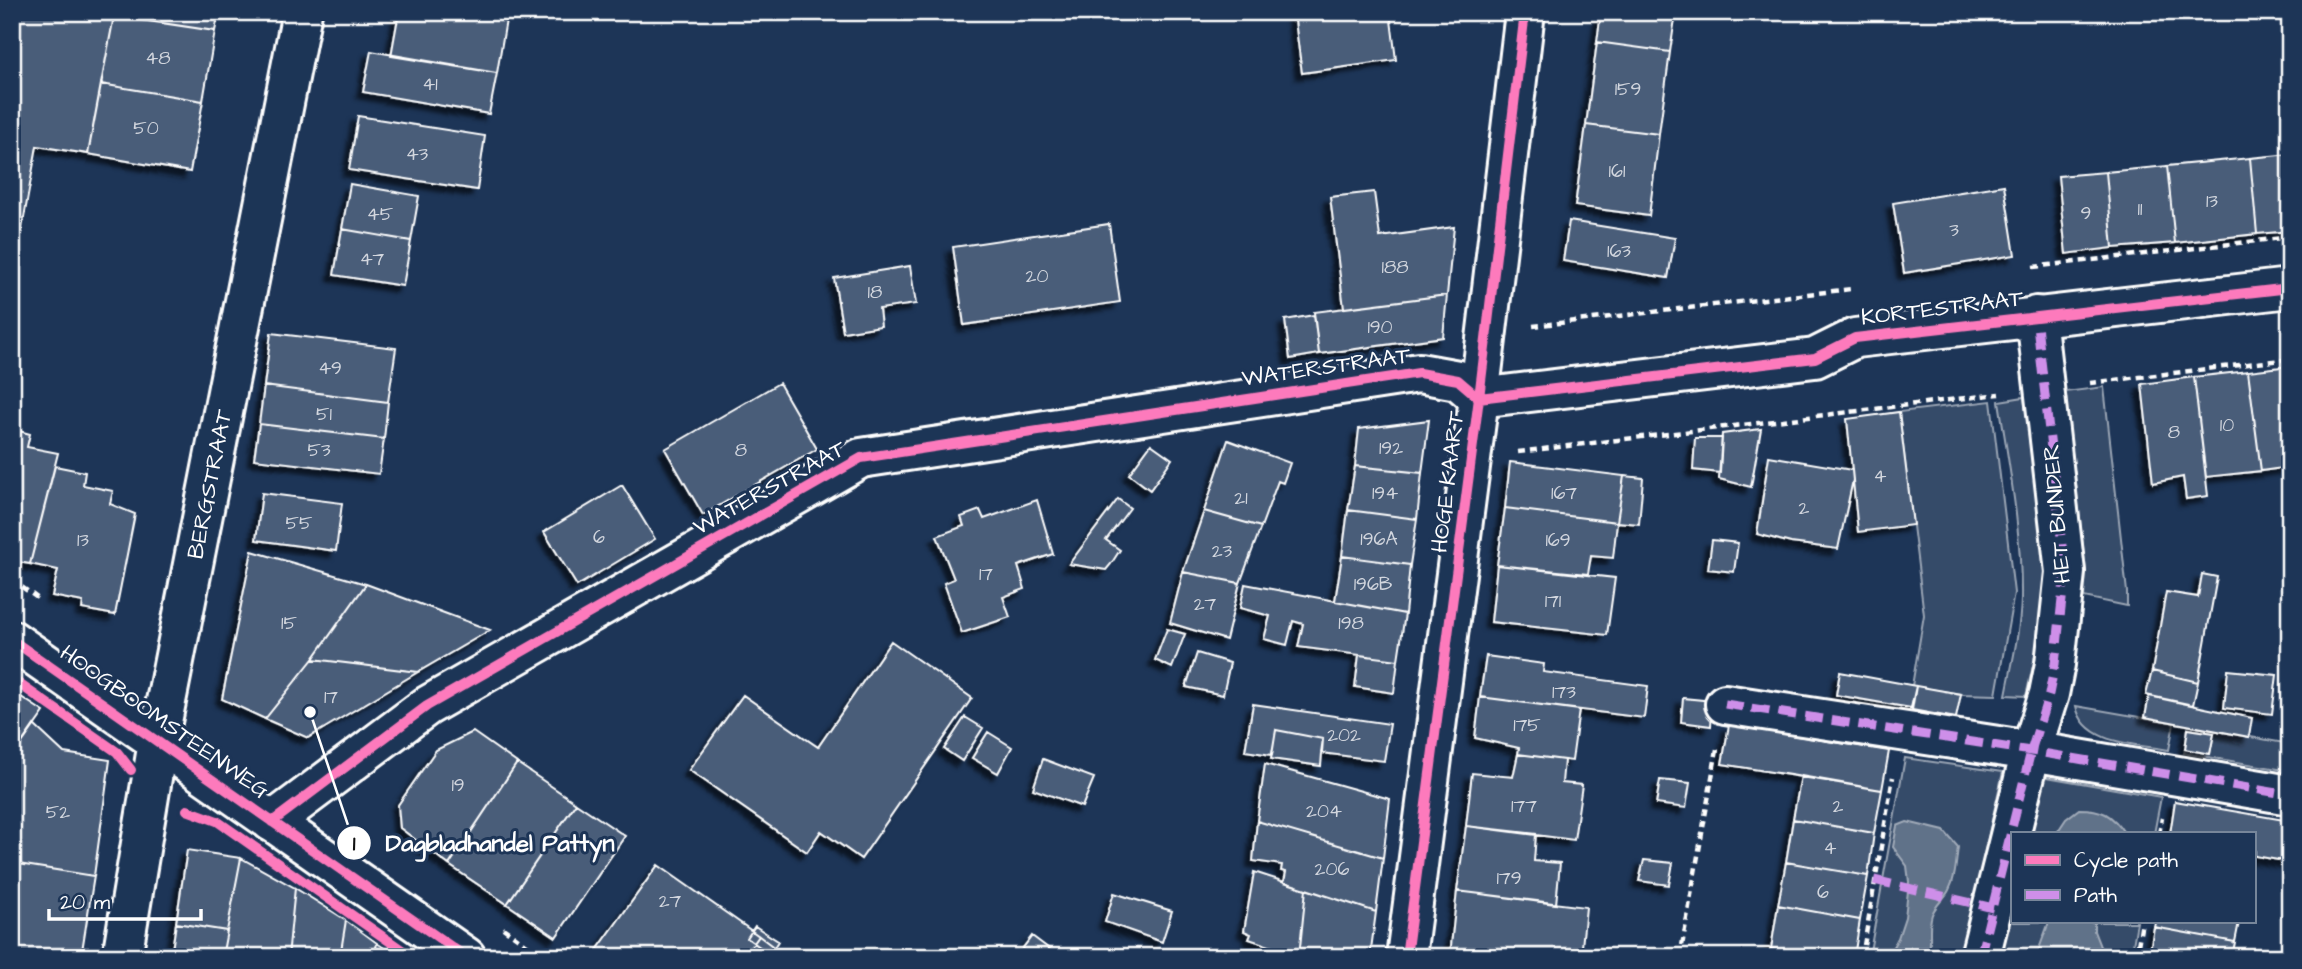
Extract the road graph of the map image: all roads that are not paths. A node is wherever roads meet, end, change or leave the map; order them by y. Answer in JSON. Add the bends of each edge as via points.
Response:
{"nodes":[{"id":1,"x":302,"y":12,"type":"edge"},
{"id":2,"x":1525,"y":12,"type":"edge"},
{"id":3,"x":2290,"y":288,"type":"edge"},
{"id":4,"x":2036,"y":317,"type":"junction"},
{"id":5,"x":1479,"y":398,"type":"junction"},
{"id":6,"x":12,"y":640,"type":"edge"},
{"id":7,"x":1725,"y":704,"type":"road end"},
{"id":8,"x":158,"y":742,"type":"junction"},
{"id":9,"x":2031,"y":751,"type":"junction"},
{"id":10,"x":2290,"y":795,"type":"edge"},
{"id":11,"x":272,"y":822,"type":"junction"},
{"id":12,"x":122,"y":957,"type":"edge"},
{"id":13,"x":466,"y":957,"type":"edge"},
{"id":14,"x":1406,"y":957,"type":"edge"},
{"id":15,"x":1980,"y":957,"type":"edge"}],
"edges":[{"from":1,"to":8,"type":"street","name":"BERGSTRAAT"},
{"from":2,"to":5,"type":"street","name":"HOGE KAART"},
{"from":3,"to":4,"type":"street","name":"KORTESTRAAT"},
{"from":4,"to":5,"type":"street","name":"KORTESTRAAT","via":[[1855,338],[1815,358]]},
{"from":4,"to":9,"type":"street","name":"HET BUNDER","via":[[2065,572],[2049,694]]},
{"from":5,"to":11,"type":"street","name":"WATERSTRAAT","via":[[1458,380],[1419,373],[862,458],[427,706]]},
{"from":5,"to":14,"type":"street","name":"HOGE KAART"},
{"from":6,"to":8,"type":"street","name":"HOOGBOOMSTEENWEG"},
{"from":7,"to":9,"type":"street"},
{"from":8,"to":11,"type":"street","name":"HOOGBOOMSTEENWEG"},
{"from":8,"to":12,"type":"street","name":"BERGSTRAAT"},
{"from":9,"to":10,"type":"street"},
{"from":9,"to":15,"type":"street","name":"HET BUNDER"},
{"from":11,"to":13,"type":"street","name":"HOOGBOOMSTEENWEG"}]}
